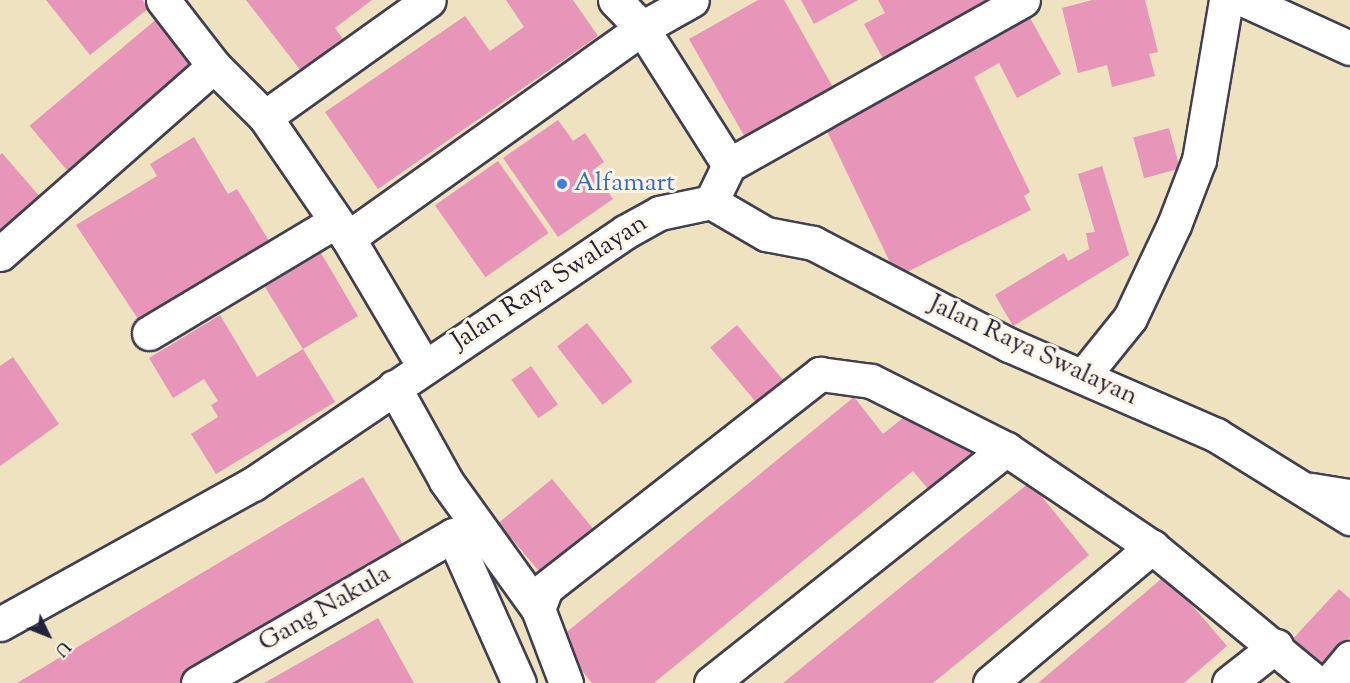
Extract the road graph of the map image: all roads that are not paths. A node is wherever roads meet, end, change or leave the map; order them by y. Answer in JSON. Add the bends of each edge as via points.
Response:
{"nodes":[{"id":1,"x":163,"y":0,"type":"edge"},
{"id":2,"x":615,"y":0,"type":"edge"},
{"id":3,"x":692,"y":0,"type":"edge"},
{"id":4,"x":1023,"y":0,"type":"edge"},
{"id":5,"x":1226,"y":0,"type":"edge"},
{"id":6,"x":1245,"y":0,"type":"edge"},
{"id":7,"x":417,"y":3,"type":"edge"},
{"id":8,"x":642,"y":28,"type":"junction"},
{"id":9,"x":1350,"y":48,"type":"edge"},
{"id":10,"x":214,"y":66,"type":"junction"},
{"id":11,"x":265,"y":117,"type":"junction"},
{"id":12,"x":729,"y":165,"type":"junction"},
{"id":13,"x":711,"y":202,"type":"junction"},
{"id":14,"x":340,"y":230,"type":"junction"},
{"id":15,"x":0,"y":254,"type":"edge"},
{"id":16,"x":149,"y":333,"type":"dead end"},
{"id":17,"x":423,"y":365,"type":"junction"},
{"id":18,"x":1084,"y":375,"type":"junction"},
{"id":19,"x":394,"y":387,"type":"junction"},
{"id":20,"x":1006,"y":449,"type":"junction"},
{"id":21,"x":1311,"y":490,"type":"junction"},
{"id":22,"x":1350,"y":496,"type":"edge"},
{"id":23,"x":1350,"y":518,"type":"edge"},
{"id":24,"x":1152,"y":547,"type":"junction"},
{"id":25,"x":538,"y":609,"type":"junction"},
{"id":26,"x":0,"y":624,"type":"edge"},
{"id":27,"x":1276,"y":646,"type":"junction"},
{"id":28,"x":1350,"y":658,"type":"edge"},
{"id":29,"x":511,"y":680,"type":"edge"},
{"id":30,"x":198,"y":683,"type":"edge"},
{"id":31,"x":566,"y":683,"type":"edge"},
{"id":32,"x":711,"y":683,"type":"edge"},
{"id":33,"x":990,"y":683,"type":"edge"},
{"id":34,"x":1229,"y":683,"type":"edge"},
{"id":35,"x":1317,"y":683,"type":"edge"},
{"id":36,"x":1329,"y":683,"type":"edge"}],
"edges":[{"from":1,"to":10,"type":"street"},
{"from":2,"to":8,"type":"street"},
{"from":3,"to":8,"type":"street"},
{"from":4,"to":12,"type":"street"},
{"from":5,"to":18,"type":"street","via":[[1199,160],[1174,225],[1130,318]]},
{"from":6,"to":9,"type":"street"},
{"from":7,"to":11,"type":"street"},
{"from":8,"to":12,"type":"street"},
{"from":8,"to":14,"type":"street"},
{"from":10,"to":11,"type":"street"},
{"from":10,"to":15,"type":"street"},
{"from":11,"to":14,"type":"street"},
{"from":12,"to":13,"type":"street"},
{"from":13,"to":17,"type":"street","name":"Jalan Raya Swalayan","via":[[659,213]]},
{"from":13,"to":18,"type":"street","name":"Jalan Raya Swalayan","via":[[766,234],[813,243],[1009,345]]},
{"from":14,"to":16,"type":"street"},
{"from":14,"to":17,"type":"street"},
{"from":17,"to":19,"type":"street","name":"Jalan Raya Swalayan"},
{"from":18,"to":21,"type":"street","name":"Jalan Raya Swalayan","via":[[1216,435]]},
{"from":19,"to":25,"type":"street","via":[[446,481]]},
{"from":19,"to":26,"type":"street","name":"Jalan Raya Swalayan","via":[[253,484]]},
{"from":20,"to":24,"type":"street"},
{"from":20,"to":25,"type":"street","via":[[871,381],[820,374],[558,577],[540,598]]},
{"from":20,"to":32,"type":"street"},
{"from":21,"to":22,"type":"street"},
{"from":21,"to":23,"type":"street","name":"Jalan Raya Swalayan"},
{"from":24,"to":27,"type":"street"},
{"from":24,"to":33,"type":"street"},
{"from":25,"to":31,"type":"street"},
{"from":27,"to":34,"type":"street"},
{"from":27,"to":35,"type":"street"},
{"from":28,"to":36,"type":"street"},
{"from":29,"to":30,"type":"street","name":"Gang Nakula","via":[[453,535]]}]}
